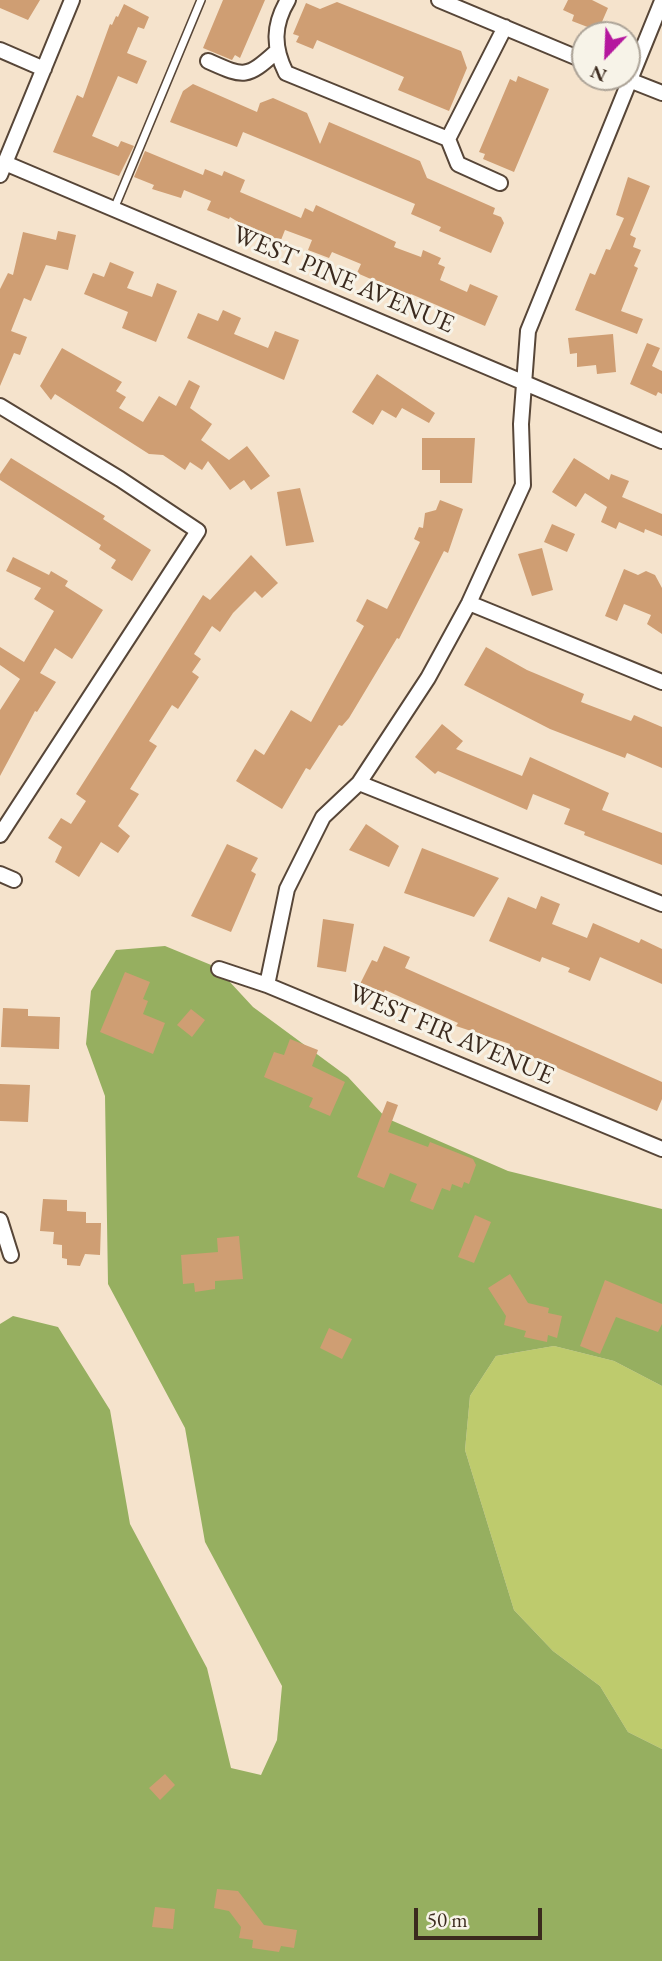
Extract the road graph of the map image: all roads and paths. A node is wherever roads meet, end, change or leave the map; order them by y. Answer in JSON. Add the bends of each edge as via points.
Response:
{"nodes":[{"id":1,"x":72,"y":0,"type":"edge"},
{"id":2,"x":201,"y":0,"type":"edge"},
{"id":3,"x":288,"y":0,"type":"edge"},
{"id":4,"x":439,"y":0,"type":"edge"},
{"id":5,"x":662,"y":1,"type":"edge"},
{"id":6,"x":505,"y":27,"type":"junction"},
{"id":7,"x":641,"y":48,"type":"edge"},
{"id":8,"x":0,"y":50,"type":"edge"},
{"id":9,"x":276,"y":52,"type":"junction"},
{"id":10,"x":571,"y":55,"type":"edge"},
{"id":11,"x":208,"y":61,"type":"dead end"},
{"id":12,"x":44,"y":69,"type":"junction"},
{"id":13,"x":641,"y":85,"type":"edge"},
{"id":14,"x":622,"y":91,"type":"edge"},
{"id":15,"x":662,"y":93,"type":"edge"},
{"id":16,"x":448,"y":139,"type":"junction"},
{"id":17,"x":2,"y":169,"type":"edge"},
{"id":18,"x":500,"y":183,"type":"dead end"},
{"id":19,"x":114,"y":209,"type":"junction"},
{"id":20,"x":523,"y":383,"type":"junction"},
{"id":21,"x":0,"y":406,"type":"edge"},
{"id":22,"x":662,"y":441,"type":"edge"},
{"id":23,"x":470,"y":603,"type":"junction"},
{"id":24,"x":662,"y":682,"type":"edge"},
{"id":25,"x":359,"y":783,"type":"junction"},
{"id":26,"x":0,"y":835,"type":"edge"},
{"id":27,"x":662,"y":904,"type":"edge"},
{"id":28,"x":219,"y":969,"type":"dead end"},
{"id":29,"x":267,"y":985,"type":"junction"},
{"id":30,"x":662,"y":1149,"type":"edge"},
{"id":31,"x":0,"y":1220,"type":"edge"},
{"id":32,"x":11,"y":1255,"type":"dead end"}],
"edges":[{"from":1,"to":12,"type":"street"},
{"from":2,"to":19,"type":"lane"},
{"from":3,"to":9,"type":"street","via":[[277,18]]},
{"from":4,"to":6,"type":"street"},
{"from":5,"to":7,"type":"street"},
{"from":6,"to":10,"type":"street"},
{"from":6,"to":16,"type":"street"},
{"from":8,"to":12,"type":"street"},
{"from":9,"to":11,"type":"street","via":[[253,72],[235,73]]},
{"from":9,"to":16,"type":"street","via":[[286,73]]},
{"from":12,"to":17,"type":"street"},
{"from":13,"to":15,"type":"street"},
{"from":14,"to":20,"type":"street","via":[[528,331]]},
{"from":16,"to":18,"type":"street","via":[[458,164]]},
{"from":17,"to":19,"type":"street","name":"WEST PINE AVENUE"},
{"from":19,"to":20,"type":"street","name":"WEST PINE AVENUE"},
{"from":20,"to":22,"type":"street","name":"WEST PINE AVENUE"},
{"from":20,"to":23,"type":"street","via":[[523,485]]},
{"from":21,"to":26,"type":"street","via":[[198,531]]},
{"from":23,"to":24,"type":"street"},
{"from":23,"to":25,"type":"street","via":[[428,678]]},
{"from":25,"to":27,"type":"street"},
{"from":25,"to":29,"type":"street","via":[[323,817],[287,889]]},
{"from":28,"to":29,"type":"street","name":"WEST FIR AVENUE"},
{"from":29,"to":30,"type":"street","name":"WEST FIR AVENUE"},
{"from":31,"to":32,"type":"street"}]}
